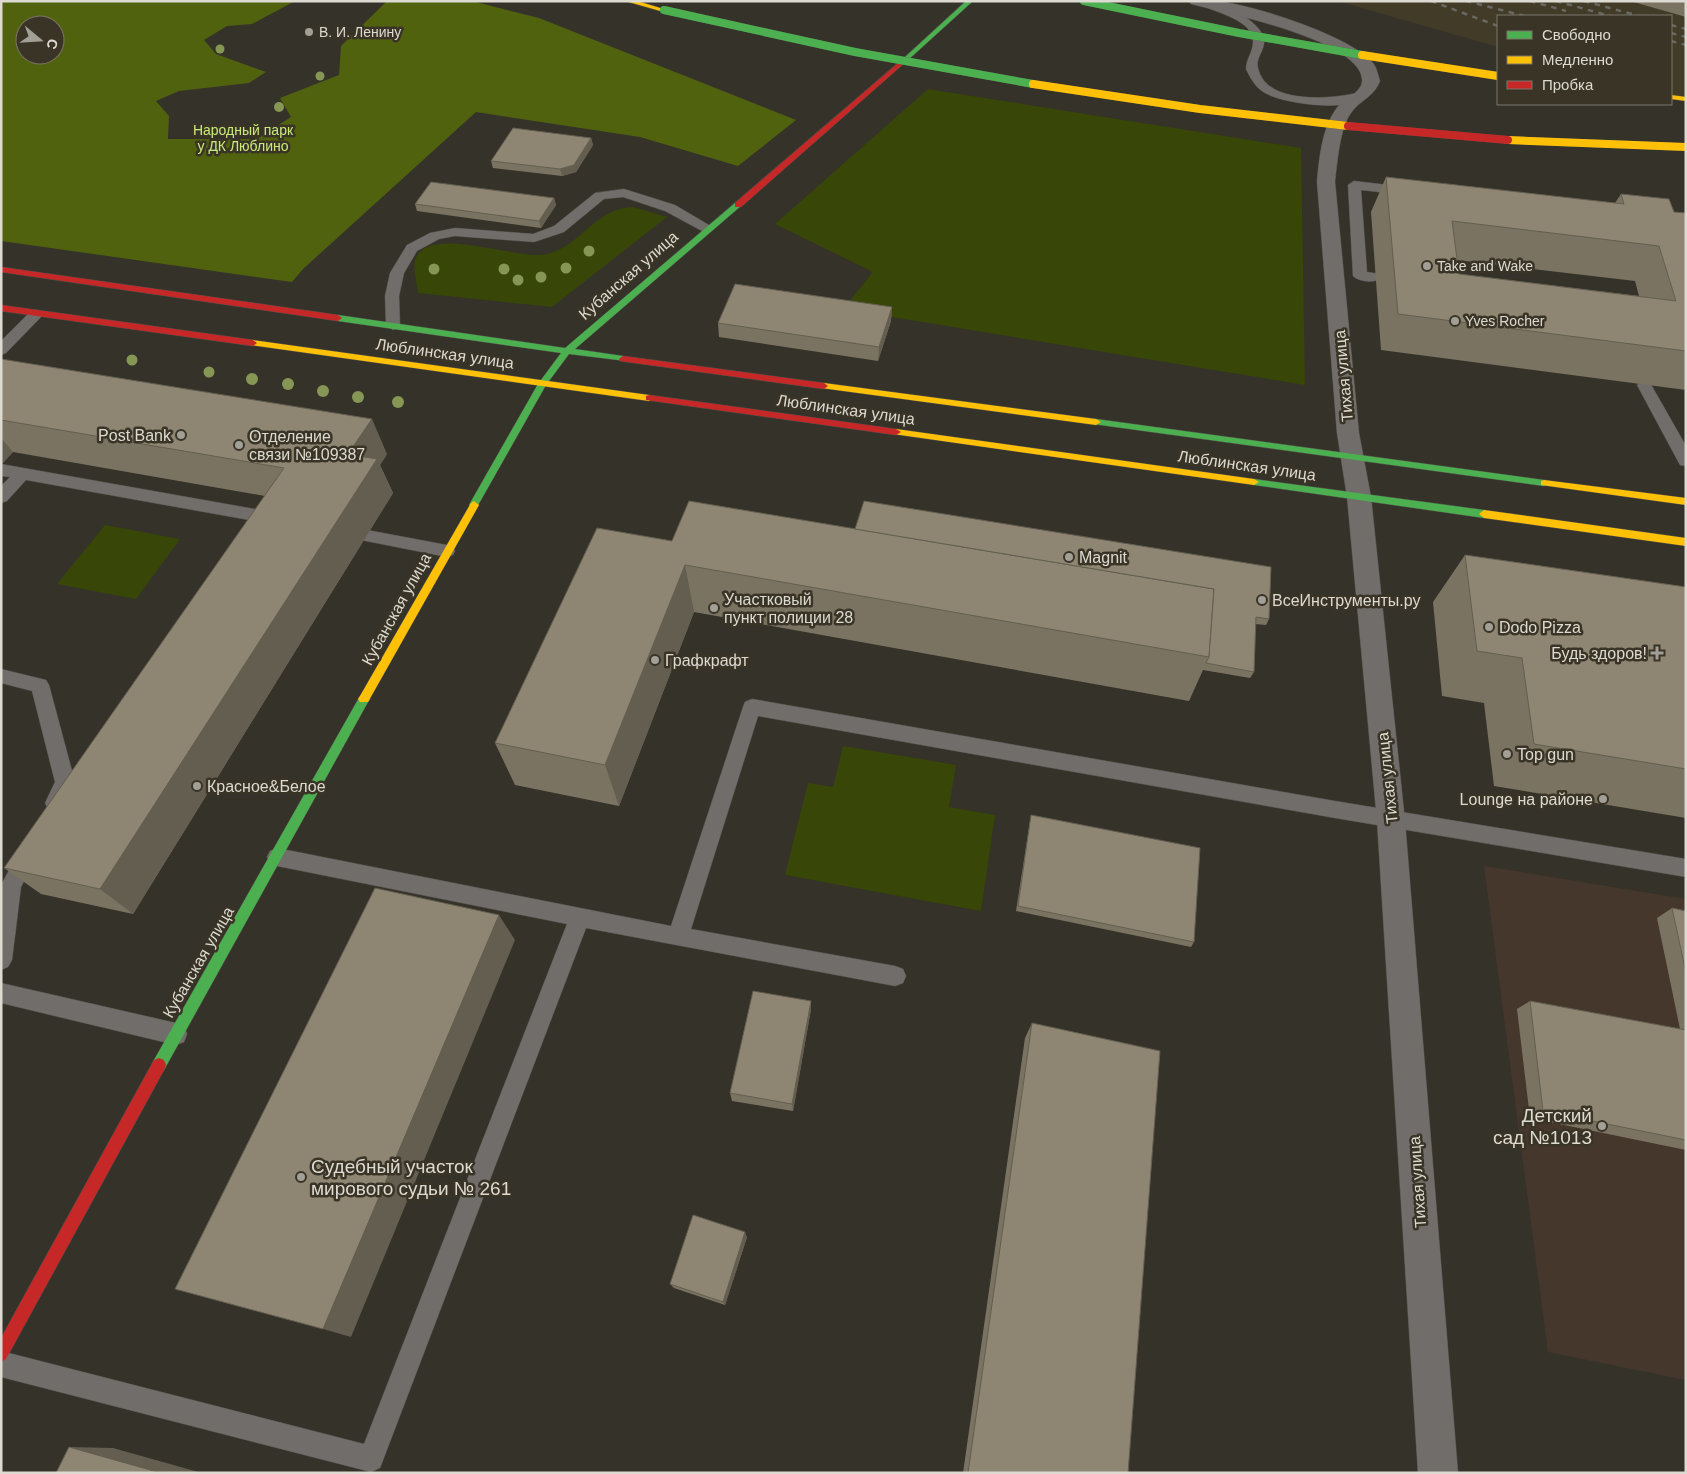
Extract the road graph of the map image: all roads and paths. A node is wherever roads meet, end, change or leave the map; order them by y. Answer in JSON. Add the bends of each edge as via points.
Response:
{"nodes":[{"id":1,"x":628,"y":1,"type":"edge"},
{"id":2,"x":970,"y":1,"type":"edge"},
{"id":3,"x":1084,"y":1,"type":"edge"},
{"id":4,"x":1202,"y":3,"type":"edge"},
{"id":5,"x":1497,"y":76,"type":"edge"},
{"id":6,"x":1361,"y":96,"type":"junction"},
{"id":7,"x":1672,"y":97,"type":"edge"},
{"id":8,"x":1686,"y":99,"type":"edge"},
{"id":9,"x":1686,"y":147,"type":"edge"},
{"id":10,"x":1423,"y":193,"type":"edge"},
{"id":11,"x":707,"y":228,"type":"junction"},
{"id":12,"x":1,"y":269,"type":"edge"},
{"id":13,"x":1375,"y":278,"type":"dead end"},
{"id":14,"x":1,"y":308,"type":"edge"},
{"id":15,"x":36,"y":314,"type":"junction"},
{"id":16,"x":393,"y":324,"type":"junction"},
{"id":17,"x":1,"y":350,"type":"edge"},
{"id":18,"x":567,"y":351,"type":"junction"},
{"id":19,"x":542,"y":384,"type":"junction"},
{"id":20,"x":1644,"y":385,"type":"edge"},
{"id":21,"x":1352,"y":458,"type":"junction"},
{"id":22,"x":1686,"y":461,"type":"edge"},
{"id":23,"x":1,"y":470,"type":"edge"},
{"id":24,"x":22,"y":474,"type":"junction"},
{"id":25,"x":1,"y":497,"type":"edge"},
{"id":26,"x":1359,"y":497,"type":"junction"},
{"id":27,"x":1686,"y":502,"type":"edge"},
{"id":28,"x":253,"y":514,"type":"junction"},
{"id":29,"x":290,"y":522,"type":"edge"},
{"id":30,"x":242,"y":530,"type":"edge"},
{"id":31,"x":367,"y":536,"type":"dead end"},
{"id":32,"x":1686,"y":542,"type":"edge"},
{"id":33,"x":447,"y":551,"type":"junction"},
{"id":34,"x":1,"y":676,"type":"edge"},
{"id":35,"x":77,"y":766,"type":"edge"},
{"id":36,"x":65,"y":782,"type":"junction"},
{"id":37,"x":47,"y":817,"type":"edge"},
{"id":38,"x":1391,"y":821,"type":"junction"},
{"id":39,"x":38,"y":834,"type":"edge"},
{"id":40,"x":276,"y":857,"type":"junction"},
{"id":41,"x":1686,"y":868,"type":"edge"},
{"id":42,"x":580,"y":918,"type":"junction"},
{"id":43,"x":678,"y":937,"type":"junction"},
{"id":44,"x":1,"y":960,"type":"edge"},
{"id":45,"x":895,"y":976,"type":"dead end"},
{"id":46,"x":1,"y":993,"type":"edge"},
{"id":47,"x":176,"y":1034,"type":"junction"},
{"id":48,"x":1,"y":1354,"type":"edge"},
{"id":49,"x":1,"y":1364,"type":"edge"},
{"id":50,"x":1438,"y":1473,"type":"edge"}],
"edges":[{"from":1,"to":9,"type":"main road","bridge":true,"via":[[883,58],[1158,103],[1522,141]]},
{"from":2,"to":11,"type":"main road","name":"Кубанская улица","via":[[843,115]]},
{"from":3,"to":5,"type":"main road","bridge":true,"via":[[1251,37]]},
{"from":4,"to":6,"type":"street","name":"Тихая улица","via":[[1292,26],[1358,57],[1367,67],[1371,79]]},
{"from":4,"to":6,"type":"lane","name":"Тихая улица","via":[[1241,19],[1256,32],[1259,44],[1251,66],[1255,79],[1268,90],[1325,103],[1345,102]]},
{"from":6,"to":21,"type":"street","name":"Тихая улица","via":[[1342,112],[1328,159],[1326,182]]},
{"from":7,"to":8,"type":"main road"},
{"from":10,"to":13,"type":"lane","via":[[1354,185],[1360,276]]},
{"from":11,"to":16,"type":"lane","via":[[670,208],[624,193],[600,196],[559,229],[534,238],[455,232],[435,236],[412,248],[397,273],[392,296]]},
{"from":11,"to":18,"type":"main road","name":"Кубанская улица"},
{"from":12,"to":16,"type":"main road","name":"Люблинская улица"},
{"from":14,"to":15,"type":"main road","name":"Люблинская улица"},
{"from":15,"to":17,"type":"lane"},
{"from":15,"to":19,"type":"main road","name":"Люблинская улица"},
{"from":16,"to":18,"type":"main road","name":"Люблинская улица"},
{"from":18,"to":19,"type":"main road","name":"Кубанская улица"},
{"from":18,"to":21,"type":"main road","name":"Люблинская улица"},
{"from":19,"to":26,"type":"main road","name":"Люблинская улица"},
{"from":19,"to":33,"type":"main road","name":"Кубанская улица"},
{"from":20,"to":22,"type":"lane"},
{"from":21,"to":26,"type":"street","name":"Тихая улица"},
{"from":21,"to":27,"type":"main road","name":"Люблинская улица"},
{"from":23,"to":24,"type":"lane"},
{"from":24,"to":25,"type":"lane"},
{"from":24,"to":28,"type":"lane"},
{"from":26,"to":32,"type":"main road","name":"Люблинская улица"},
{"from":26,"to":38,"type":"street","name":"Тихая улица"},
{"from":28,"to":29,"type":"lane"},
{"from":28,"to":30,"type":"lane"},
{"from":31,"to":33,"type":"lane"},
{"from":33,"to":40,"type":"main road","name":"Кубанская улица"},
{"from":34,"to":36,"type":"lane","via":[[40,685]]},
{"from":35,"to":36,"type":"lane"},
{"from":36,"to":37,"type":"lane"},
{"from":38,"to":41,"type":"lane"},
{"from":38,"to":43,"type":"lane","via":[[752,707]]},
{"from":38,"to":50,"type":"street","name":"Тихая улица"},
{"from":39,"to":44,"type":"lane","via":[[11,886]]},
{"from":40,"to":42,"type":"lane"},
{"from":40,"to":47,"type":"main road","name":"Кубанская улица"},
{"from":42,"to":43,"type":"lane"},
{"from":42,"to":49,"type":"lane","via":[[371,1459]]},
{"from":43,"to":45,"type":"lane"},
{"from":46,"to":47,"type":"lane"},
{"from":47,"to":48,"type":"main road","name":"Кубанская улица"}]}
